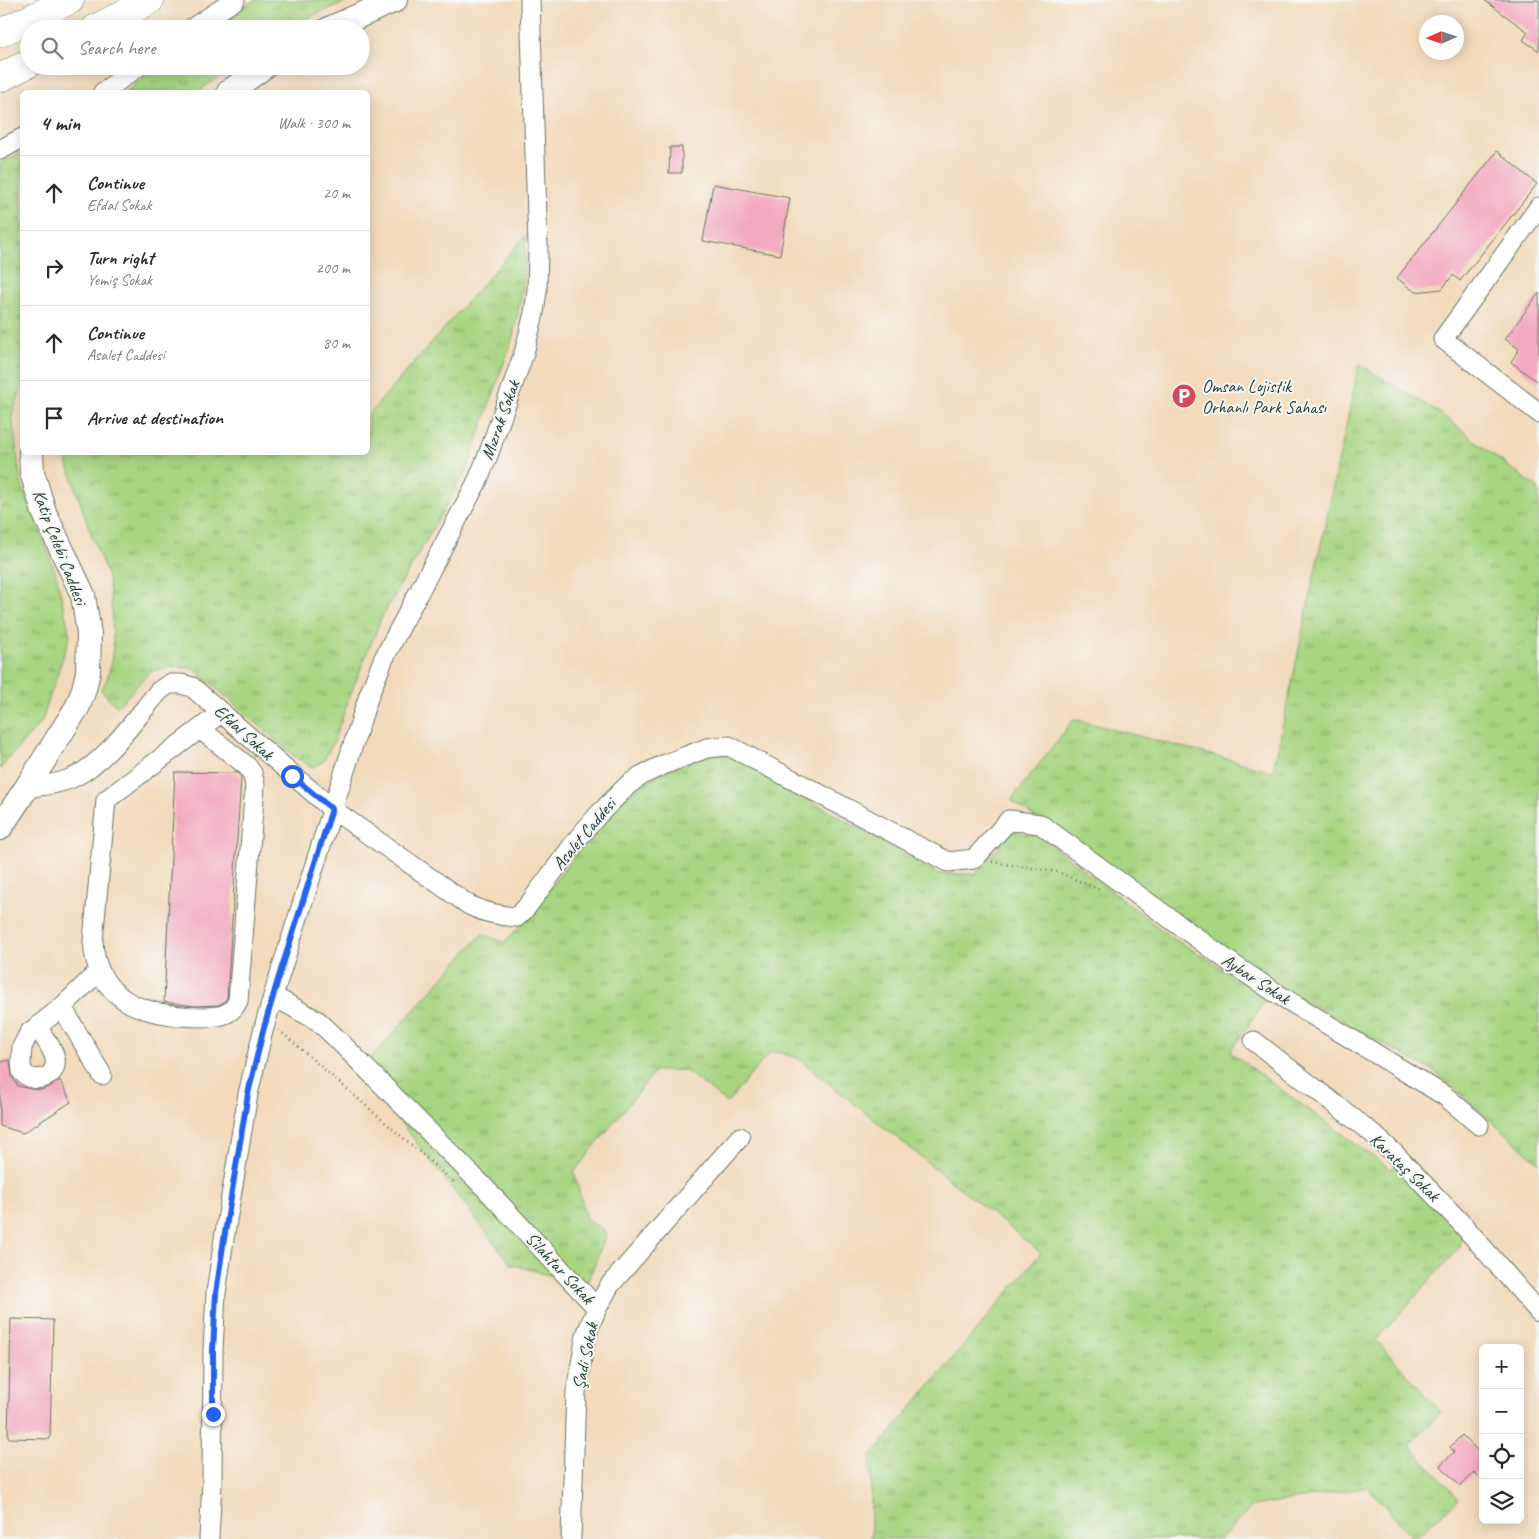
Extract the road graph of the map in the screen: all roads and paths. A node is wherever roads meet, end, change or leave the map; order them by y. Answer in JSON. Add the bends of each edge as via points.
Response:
{"nodes":[{"id":1,"x":70,"y":0,"type":"edge"},
{"id":2,"x":150,"y":0,"type":"edge"},
{"id":3,"x":235,"y":0,"type":"edge"},
{"id":4,"x":395,"y":0,"type":"edge"},
{"id":5,"x":530,"y":0,"type":"edge"},
{"id":6,"x":28,"y":20,"type":"edge"},
{"id":7,"x":112,"y":20,"type":"edge"},
{"id":8,"x":205,"y":20,"type":"edge"},
{"id":9,"x":349,"y":20,"type":"edge"},
{"id":10,"x":20,"y":24,"type":"edge"},
{"id":11,"x":0,"y":33,"type":"edge"},
{"id":12,"x":20,"y":68,"type":"edge"},
{"id":13,"x":127,"y":75,"type":"edge"},
{"id":14,"x":252,"y":75,"type":"edge"},
{"id":15,"x":0,"y":78,"type":"edge"},
{"id":16,"x":106,"y":90,"type":"edge"},
{"id":17,"x":232,"y":90,"type":"edge"},
{"id":18,"x":20,"y":139,"type":"edge"},
{"id":19,"x":0,"y":150,"type":"edge"},
{"id":20,"x":1539,"y":207,"type":"edge"},
{"id":21,"x":1539,"y":413,"type":"edge"},
{"id":22,"x":31,"y":455,"type":"edge"},
{"id":23,"x":222,"y":712,"type":"junction"},
{"id":24,"x":200,"y":729,"type":"junction"},
{"id":25,"x":27,"y":788,"type":"junction"},
{"id":26,"x":332,"y":809,"type":"junction"},
{"id":27,"x":0,"y":828,"type":"edge"},
{"id":28,"x":974,"y":859,"type":"junction"},
{"id":29,"x":1102,"y":891,"type":"dead end"},
{"id":30,"x":517,"y":917,"type":"joint"},
{"id":31,"x":99,"y":971,"type":"junction"},
{"id":32,"x":273,"y":996,"type":"junction"},
{"id":33,"x":62,"y":1007,"type":"junction"},
{"id":34,"x":267,"y":1019,"type":"junction"},
{"id":35,"x":37,"y":1027,"type":"dead end"},
{"id":36,"x":1254,"y":1041,"type":"dead end"},
{"id":37,"x":102,"y":1075,"type":"dead end"},
{"id":38,"x":1479,"y":1125,"type":"dead end"},
{"id":39,"x":740,"y":1137,"type":"dead end"},
{"id":40,"x":462,"y":1190,"type":"dead end"},
{"id":41,"x":597,"y":1308,"type":"junction"},
{"id":42,"x":1539,"y":1312,"type":"edge"},
{"id":43,"x":209,"y":1539,"type":"edge"},
{"id":44,"x":571,"y":1539,"type":"edge"}],
"edges":[{"from":1,"to":6,"type":"highway"},
{"from":2,"to":7,"type":"highway"},
{"from":3,"to":8,"type":"street"},
{"from":4,"to":9,"type":"main road"},
{"from":5,"to":26,"type":"street","name":"Mızrak Sokak","via":[[538,248],[534,313],[524,353],[487,458],[461,514],[383,660]]},
{"from":10,"to":11,"type":"highway"},
{"from":12,"to":15,"type":"highway"},
{"from":13,"to":16,"type":"street"},
{"from":14,"to":17,"type":"main road"},
{"from":18,"to":19,"type":"street"},
{"from":20,"to":21,"type":"street","via":[[1443,339]]},
{"from":22,"to":25,"type":"main road","name":"Katip Çelebi Caddesi","via":[[32,472],[44,512],[82,595],[89,634],[88,672],[78,706]]},
{"from":23,"to":24,"type":"street"},
{"from":23,"to":25,"type":"street","name":"Efdal Sokak","via":[[192,687],[169,684],[87,770],[60,783]]},
{"from":23,"to":26,"type":"street","name":"Efdal Sokak"},
{"from":24,"to":31,"type":"street","via":[[106,800],[93,941]]},
{"from":24,"to":31,"type":"street","via":[[247,766],[255,786],[238,1001],[231,1010],[219,1016],[162,1013],[126,1001],[110,988]]},
{"from":25,"to":27,"type":"main road","name":"Katip Çelebi Caddesi"},
{"from":26,"to":30,"type":"street","name":"Efdal Sokak","via":[[469,905],[493,915]]},
{"from":26,"to":32,"type":"street","name":"Mızrak Sokak"},
{"from":28,"to":29,"type":"path","via":[[1058,872]]},
{"from":28,"to":30,"type":"street","name":"Asalet Caddesi","via":[[948,862],[729,746],[706,748],[663,765],[628,785],[578,836]]},
{"from":28,"to":38,"type":"street","name":"Aybar Sokak","via":[[1009,820],[1040,824],[1234,965],[1445,1096]]},
{"from":31,"to":33,"type":"street"},
{"from":32,"to":34,"type":"street","name":"Mızrak Sokak"},
{"from":32,"to":41,"type":"street","name":"Silahtar Sokak","via":[[318,1022],[334,1036],[485,1188]]},
{"from":33,"to":35,"type":"street"},
{"from":33,"to":37,"type":"street"},
{"from":34,"to":40,"type":"path"},
{"from":34,"to":43,"type":"street","name":"Mızrak Sokak","via":[[248,1094],[216,1293]]},
{"from":36,"to":42,"type":"street","name":"Karataş Sokak","via":[[1395,1154]]},
{"from":39,"to":41,"type":"street","name":"Şadi Sokak","via":[[610,1284]]},
{"from":41,"to":44,"type":"street","name":"Şadi Sokak","via":[[586,1335],[576,1392]]}]}
